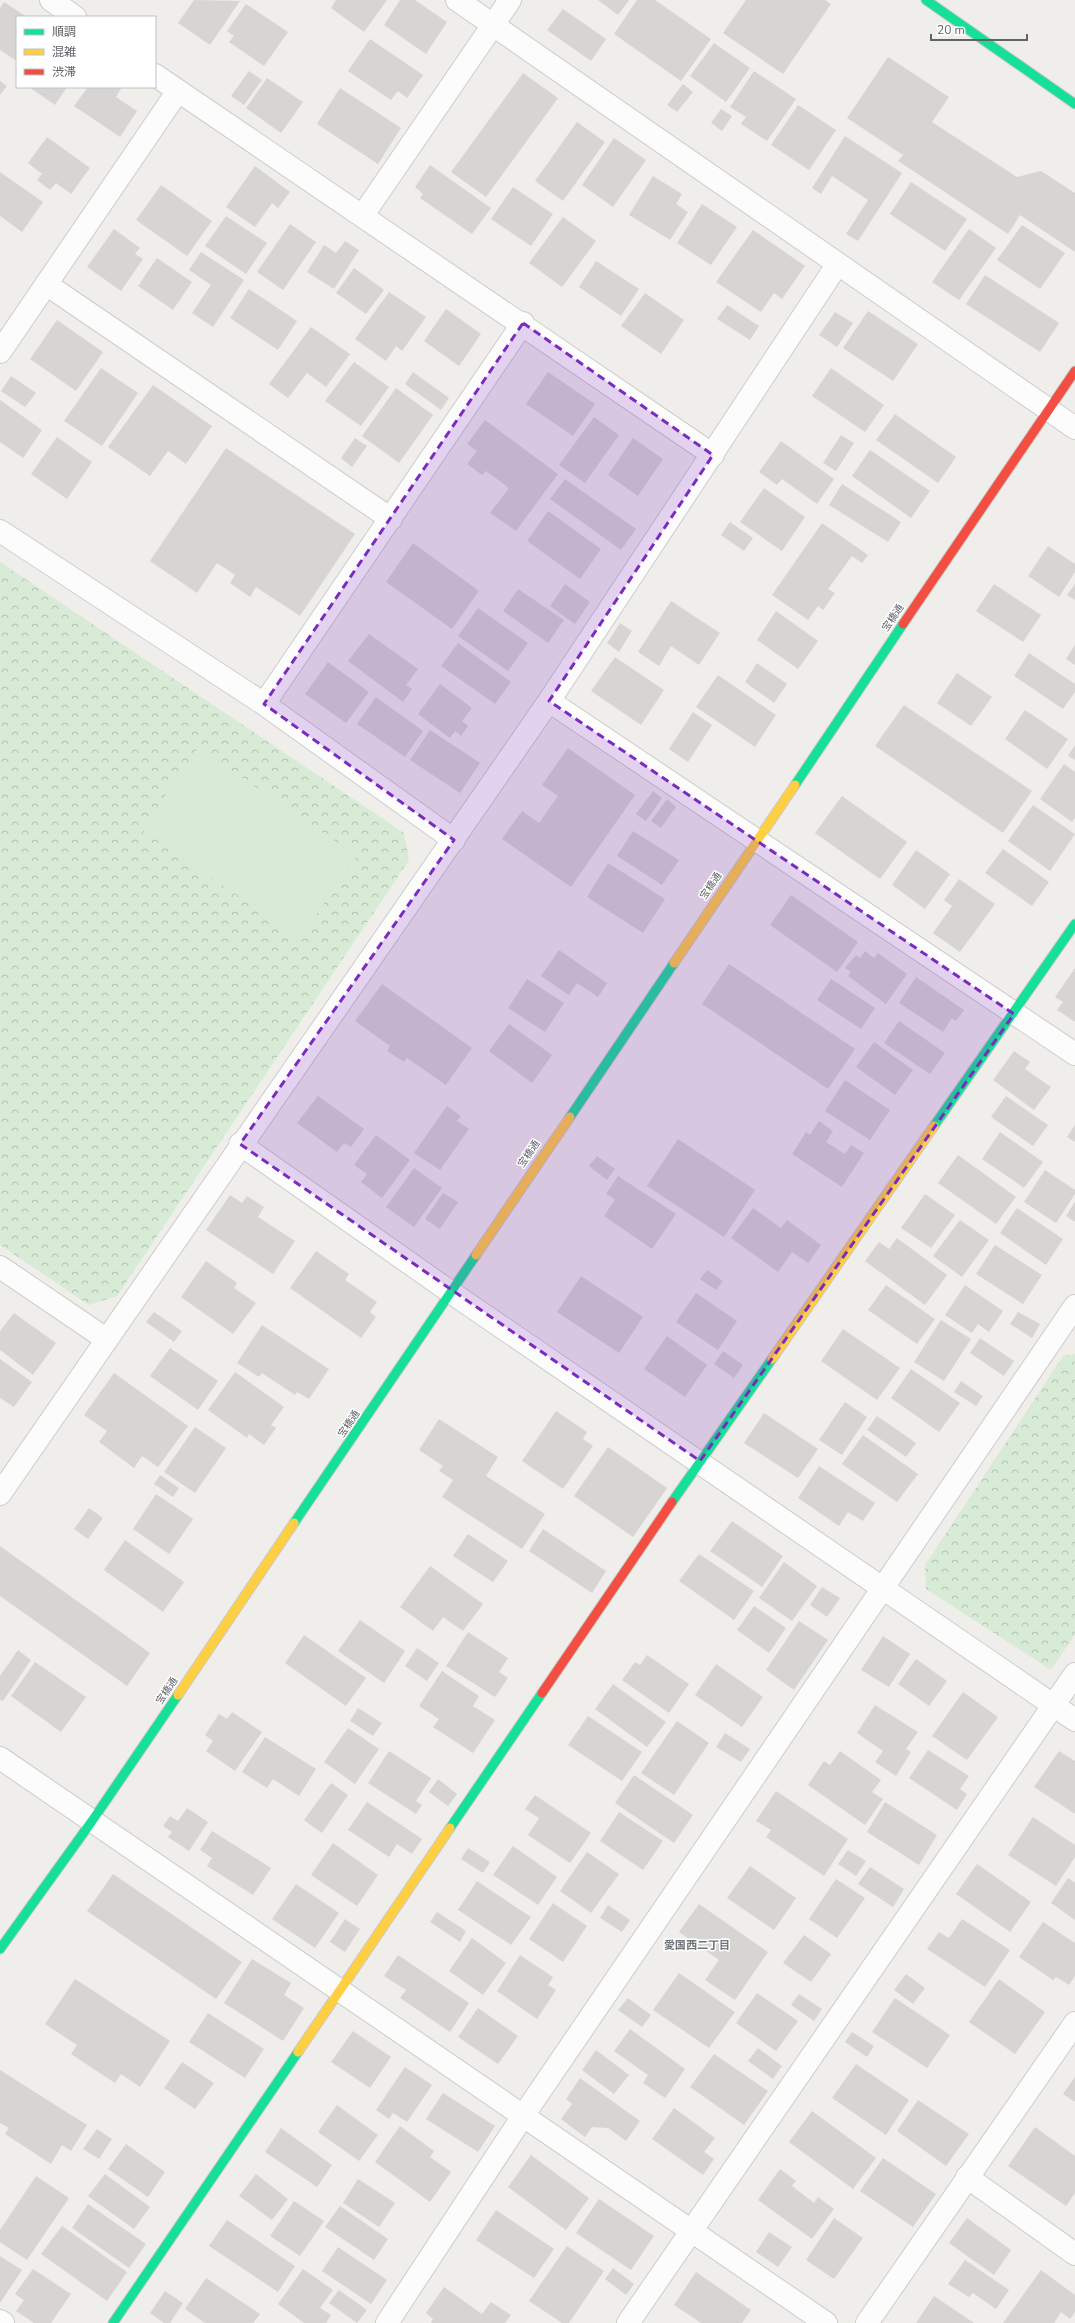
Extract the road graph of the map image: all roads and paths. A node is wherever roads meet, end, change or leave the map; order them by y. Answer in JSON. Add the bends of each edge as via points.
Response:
{"nodes":[{"id":1,"x":51,"y":0,"type":"edge"},
{"id":2,"x":457,"y":0,"type":"edge"},
{"id":3,"x":510,"y":0,"type":"edge"},
{"id":4,"x":926,"y":0,"type":"edge"},
{"id":5,"x":74,"y":16,"type":"edge"},
{"id":6,"x":493,"y":24,"type":"junction"},
{"id":7,"x":156,"y":75,"type":"edge"},
{"id":8,"x":178,"y":91,"type":"junction"},
{"id":9,"x":1075,"y":104,"type":"edge"},
{"id":10,"x":363,"y":215,"type":"junction"},
{"id":11,"x":837,"y":265,"type":"junction"},
{"id":12,"x":46,"y":284,"type":"junction"},
{"id":13,"x":523,"y":324,"type":"junction"},
{"id":14,"x":0,"y":352,"type":"edge"},
{"id":15,"x":1075,"y":371,"type":"edge"},
{"id":16,"x":1048,"y":410,"type":"junction"},
{"id":17,"x":1075,"y":428,"type":"edge"},
{"id":18,"x":713,"y":455,"type":"junction"},
{"id":19,"x":391,"y":519,"type":"junction"},
{"id":20,"x":0,"y":531,"type":"edge"},
{"id":21,"x":549,"y":701,"type":"junction"},
{"id":22,"x":264,"y":704,"type":"junction"},
{"id":23,"x":454,"y":840,"type":"junction"},
{"id":24,"x":756,"y":840,"type":"junction"},
{"id":25,"x":1075,"y":924,"type":"edge"},
{"id":26,"x":1014,"y":1014,"type":"junction"},
{"id":27,"x":1075,"y":1054,"type":"edge"},
{"id":28,"x":240,"y":1144,"type":"junction"},
{"id":29,"x":0,"y":1267,"type":"edge"},
{"id":30,"x":449,"y":1291,"type":"junction"},
{"id":31,"x":1071,"y":1320,"type":"edge"},
{"id":32,"x":106,"y":1339,"type":"junction"},
{"id":33,"x":700,"y":1461,"type":"junction"},
{"id":34,"x":0,"y":1494,"type":"edge"},
{"id":35,"x":884,"y":1588,"type":"junction"},
{"id":36,"x":1075,"y":1674,"type":"edge"},
{"id":37,"x":1054,"y":1705,"type":"junction"},
{"id":38,"x":1075,"y":1720,"type":"edge"},
{"id":39,"x":0,"y":1758,"type":"edge"},
{"id":40,"x":92,"y":1821,"type":"junction"},
{"id":41,"x":0,"y":1949,"type":"edge"},
{"id":42,"x":340,"y":1991,"type":"junction"},
{"id":43,"x":1075,"y":2023,"type":"edge"},
{"id":44,"x":524,"y":2116,"type":"junction"},
{"id":45,"x":968,"y":2177,"type":"junction"},
{"id":46,"x":692,"y":2231,"type":"junction"},
{"id":47,"x":1075,"y":2254,"type":"edge"},
{"id":48,"x":0,"y":2321,"type":"edge"},
{"id":49,"x":4,"y":2323,"type":"edge"},
{"id":50,"x":114,"y":2323,"type":"edge"},
{"id":51,"x":387,"y":2323,"type":"edge"},
{"id":52,"x":628,"y":2323,"type":"edge"},
{"id":53,"x":826,"y":2323,"type":"edge"},
{"id":54,"x":868,"y":2323,"type":"edge"}],
"edges":[{"from":1,"to":5,"type":"street"},
{"from":2,"to":6,"type":"street"},
{"from":3,"to":6,"type":"street"},
{"from":4,"to":9,"type":"street"},
{"from":6,"to":10,"type":"street"},
{"from":6,"to":11,"type":"street"},
{"from":7,"to":8,"type":"street"},
{"from":8,"to":10,"type":"street"},
{"from":8,"to":12,"type":"street"},
{"from":10,"to":13,"type":"street"},
{"from":11,"to":16,"type":"street"},
{"from":11,"to":18,"type":"street"},
{"from":12,"to":14,"type":"street"},
{"from":12,"to":19,"type":"street"},
{"from":13,"to":18,"type":"street"},
{"from":13,"to":19,"type":"street"},
{"from":15,"to":16,"type":"street","name":"宝橋通"},
{"from":16,"to":17,"type":"street"},
{"from":16,"to":24,"type":"street","name":"宝橋通"},
{"from":18,"to":21,"type":"street"},
{"from":19,"to":22,"type":"street"},
{"from":20,"to":22,"type":"street"},
{"from":21,"to":23,"type":"street"},
{"from":21,"to":24,"type":"street"},
{"from":22,"to":23,"type":"street"},
{"from":23,"to":28,"type":"street"},
{"from":24,"to":26,"type":"street"},
{"from":24,"to":30,"type":"street","name":"宝橋通"},
{"from":25,"to":26,"type":"street"},
{"from":26,"to":27,"type":"street"},
{"from":26,"to":33,"type":"street"},
{"from":28,"to":30,"type":"street"},
{"from":28,"to":32,"type":"street"},
{"from":29,"to":32,"type":"street"},
{"from":30,"to":33,"type":"street"},
{"from":30,"to":40,"type":"street","name":"宝橋通","via":[[415,1347]]},
{"from":31,"to":35,"type":"street"},
{"from":32,"to":34,"type":"street"},
{"from":33,"to":35,"type":"street"},
{"from":33,"to":42,"type":"street"},
{"from":35,"to":37,"type":"street"},
{"from":35,"to":44,"type":"street"},
{"from":36,"to":37,"type":"street"},
{"from":37,"to":38,"type":"street"},
{"from":37,"to":46,"type":"street"},
{"from":39,"to":40,"type":"street"},
{"from":40,"to":41,"type":"street","name":"宝橋通"},
{"from":40,"to":42,"type":"street"},
{"from":42,"to":44,"type":"street"},
{"from":42,"to":50,"type":"street"},
{"from":43,"to":45,"type":"street"},
{"from":44,"to":46,"type":"street"},
{"from":44,"to":51,"type":"street"},
{"from":45,"to":47,"type":"street"},
{"from":45,"to":54,"type":"street"},
{"from":46,"to":52,"type":"street"},
{"from":46,"to":53,"type":"street"},
{"from":48,"to":49,"type":"street"}]}
